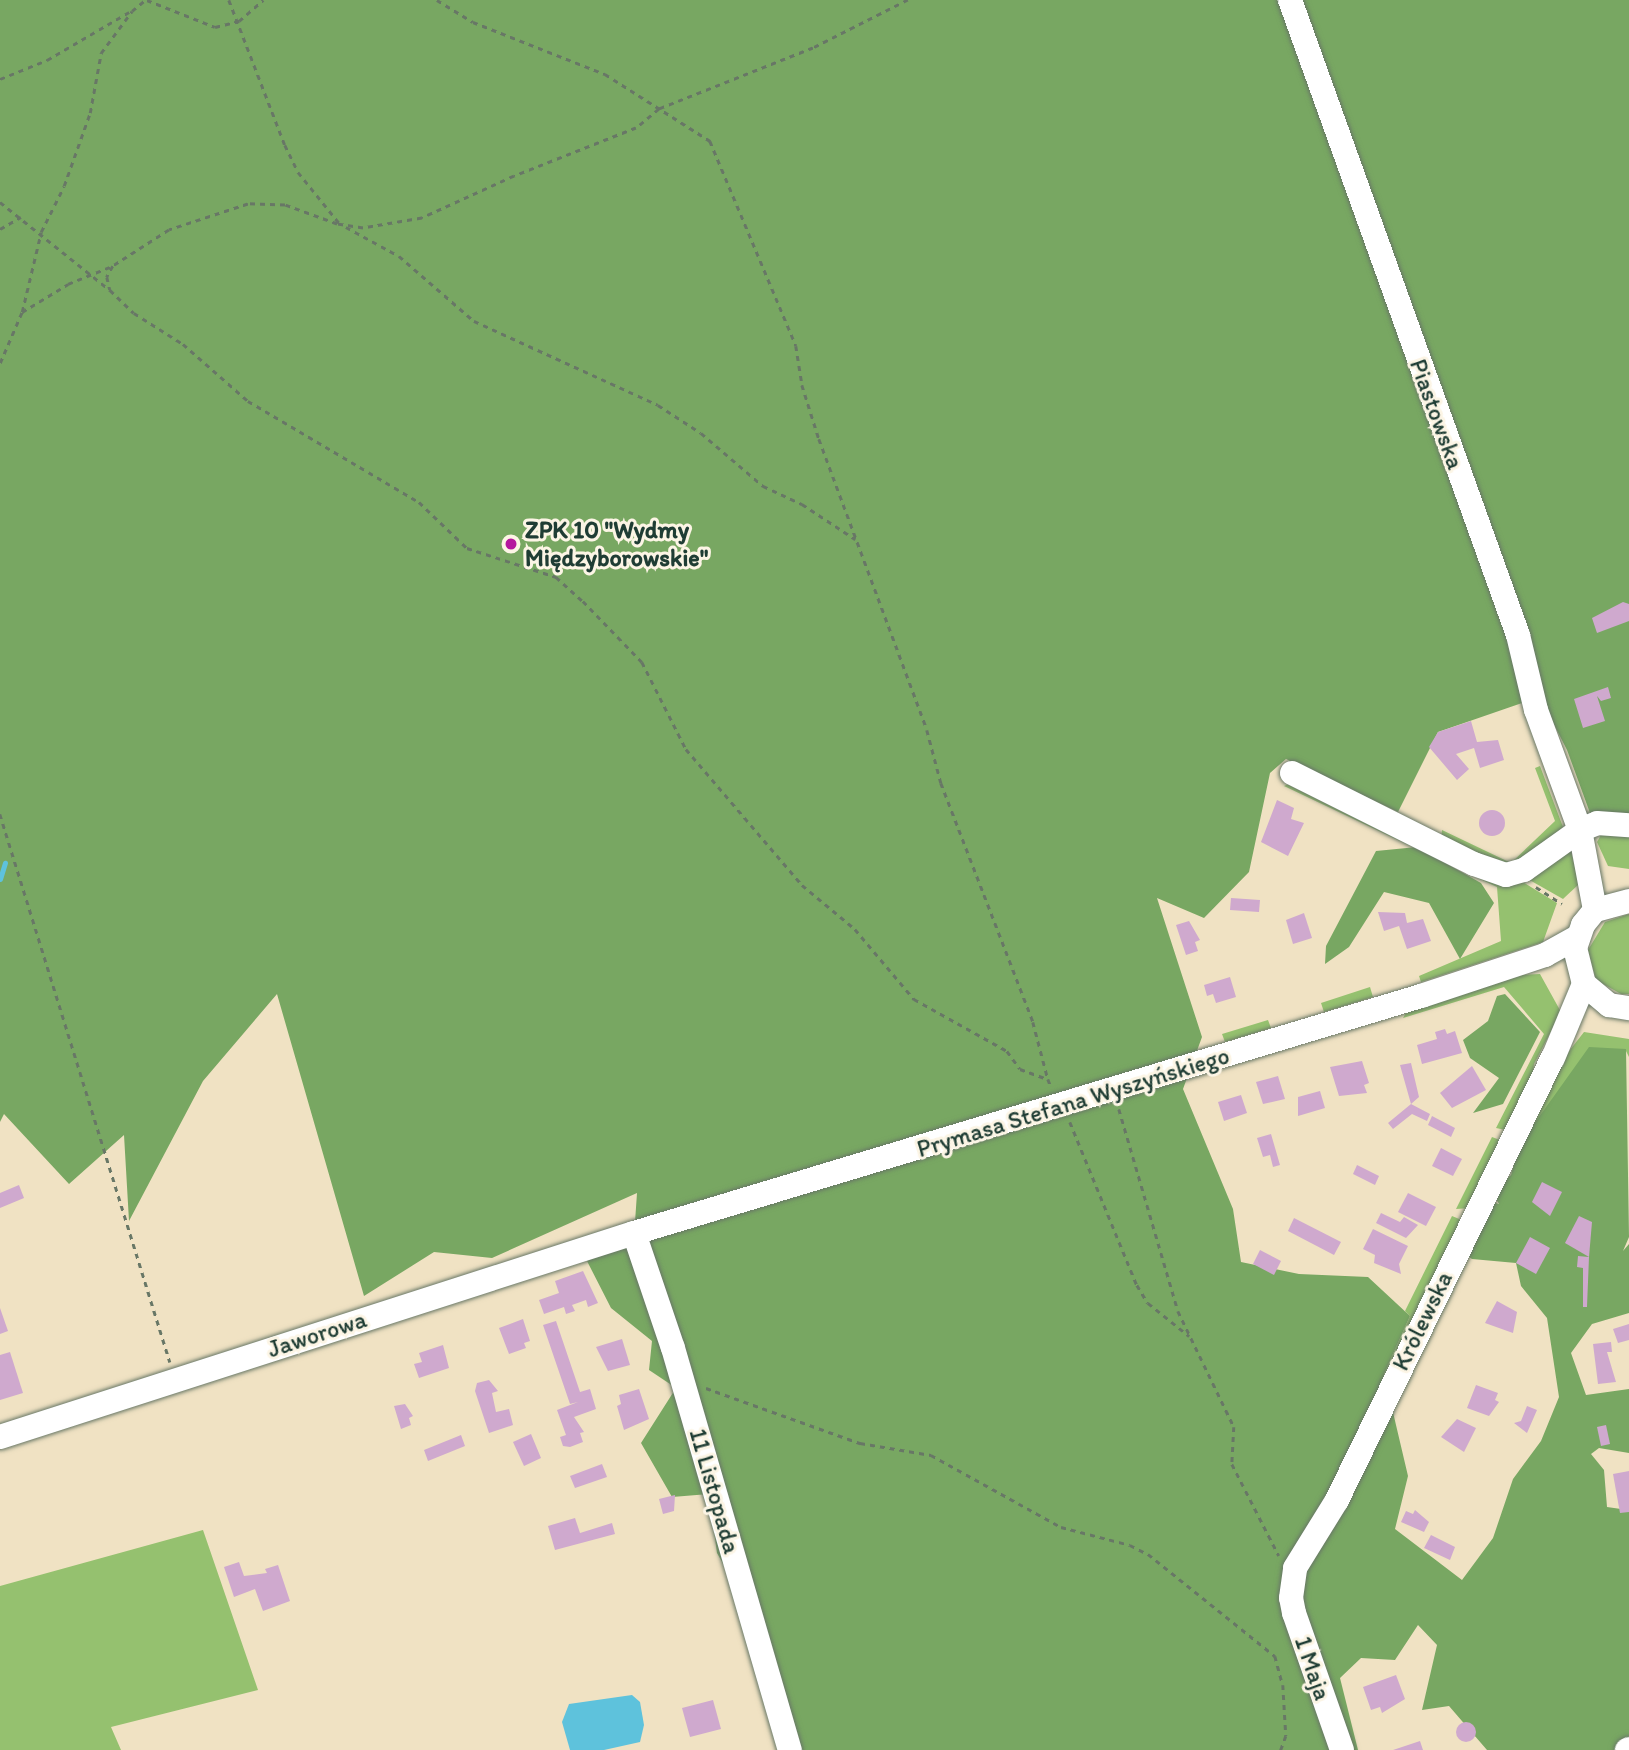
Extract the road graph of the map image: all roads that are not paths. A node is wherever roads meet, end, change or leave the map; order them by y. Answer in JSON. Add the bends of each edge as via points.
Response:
{"nodes":[{"id":1,"x":1290,"y":0,"type":"edge"},
{"id":2,"x":1292,"y":773,"type":"dead end"},
{"id":3,"x":1629,"y":825,"type":"edge"},
{"id":4,"x":1580,"y":830,"type":"junction"},
{"id":5,"x":1627,"y":900,"type":"edge"},
{"id":6,"x":1595,"y":910,"type":"junction"},
{"id":7,"x":1577,"y":937,"type":"junction"},
{"id":8,"x":1510,"y":966,"type":"junction"},
{"id":9,"x":1581,"y":978,"type":"junction"},
{"id":10,"x":1619,"y":1006,"type":"edge"},
{"id":11,"x":1553,"y":1058,"type":"junction"},
{"id":12,"x":634,"y":1233,"type":"junction"},
{"id":13,"x":0,"y":1437,"type":"edge"},
{"id":14,"x":1293,"y":1584,"type":"joint"},
{"id":15,"x":790,"y":1750,"type":"edge"},
{"id":16,"x":1342,"y":1750,"type":"edge"}],
"edges":[{"from":1,"to":4,"type":"street","name":"Piastowska","via":[[1518,635],[1536,710]]},
{"from":2,"to":4,"type":"street","via":[[1474,864],[1515,874]]},
{"from":3,"to":4,"type":"street","via":[[1597,823]]},
{"from":4,"to":5,"type":"street","name":"Piastowska"},
{"from":4,"to":6,"type":"street","name":"Piastowska"},
{"from":5,"to":6,"type":"street"},
{"from":6,"to":7,"type":"street"},
{"from":7,"to":8,"type":"street","name":"Prymasa Stefana Wyszyńskiego","via":[[1545,955]]},
{"from":7,"to":9,"type":"street"},
{"from":8,"to":9,"type":"street","name":"Prymasa Stefana Wyszyńskiego"},
{"from":8,"to":12,"type":"street","name":"Prymasa Stefana Wyszyńskiego"},
{"from":9,"to":10,"type":"street"},
{"from":9,"to":11,"type":"street","name":"Królewska"},
{"from":10,"to":11,"type":"street","name":"Królewska"},
{"from":11,"to":14,"type":"street","name":"Królewska","via":[[1337,1500],[1295,1568]]},
{"from":12,"to":13,"type":"street","name":"Jaworowa"},
{"from":12,"to":15,"type":"street","name":"11 Listopada"},
{"from":14,"to":16,"type":"street","name":"1 Maja","via":[[1294,1613]]}]}
